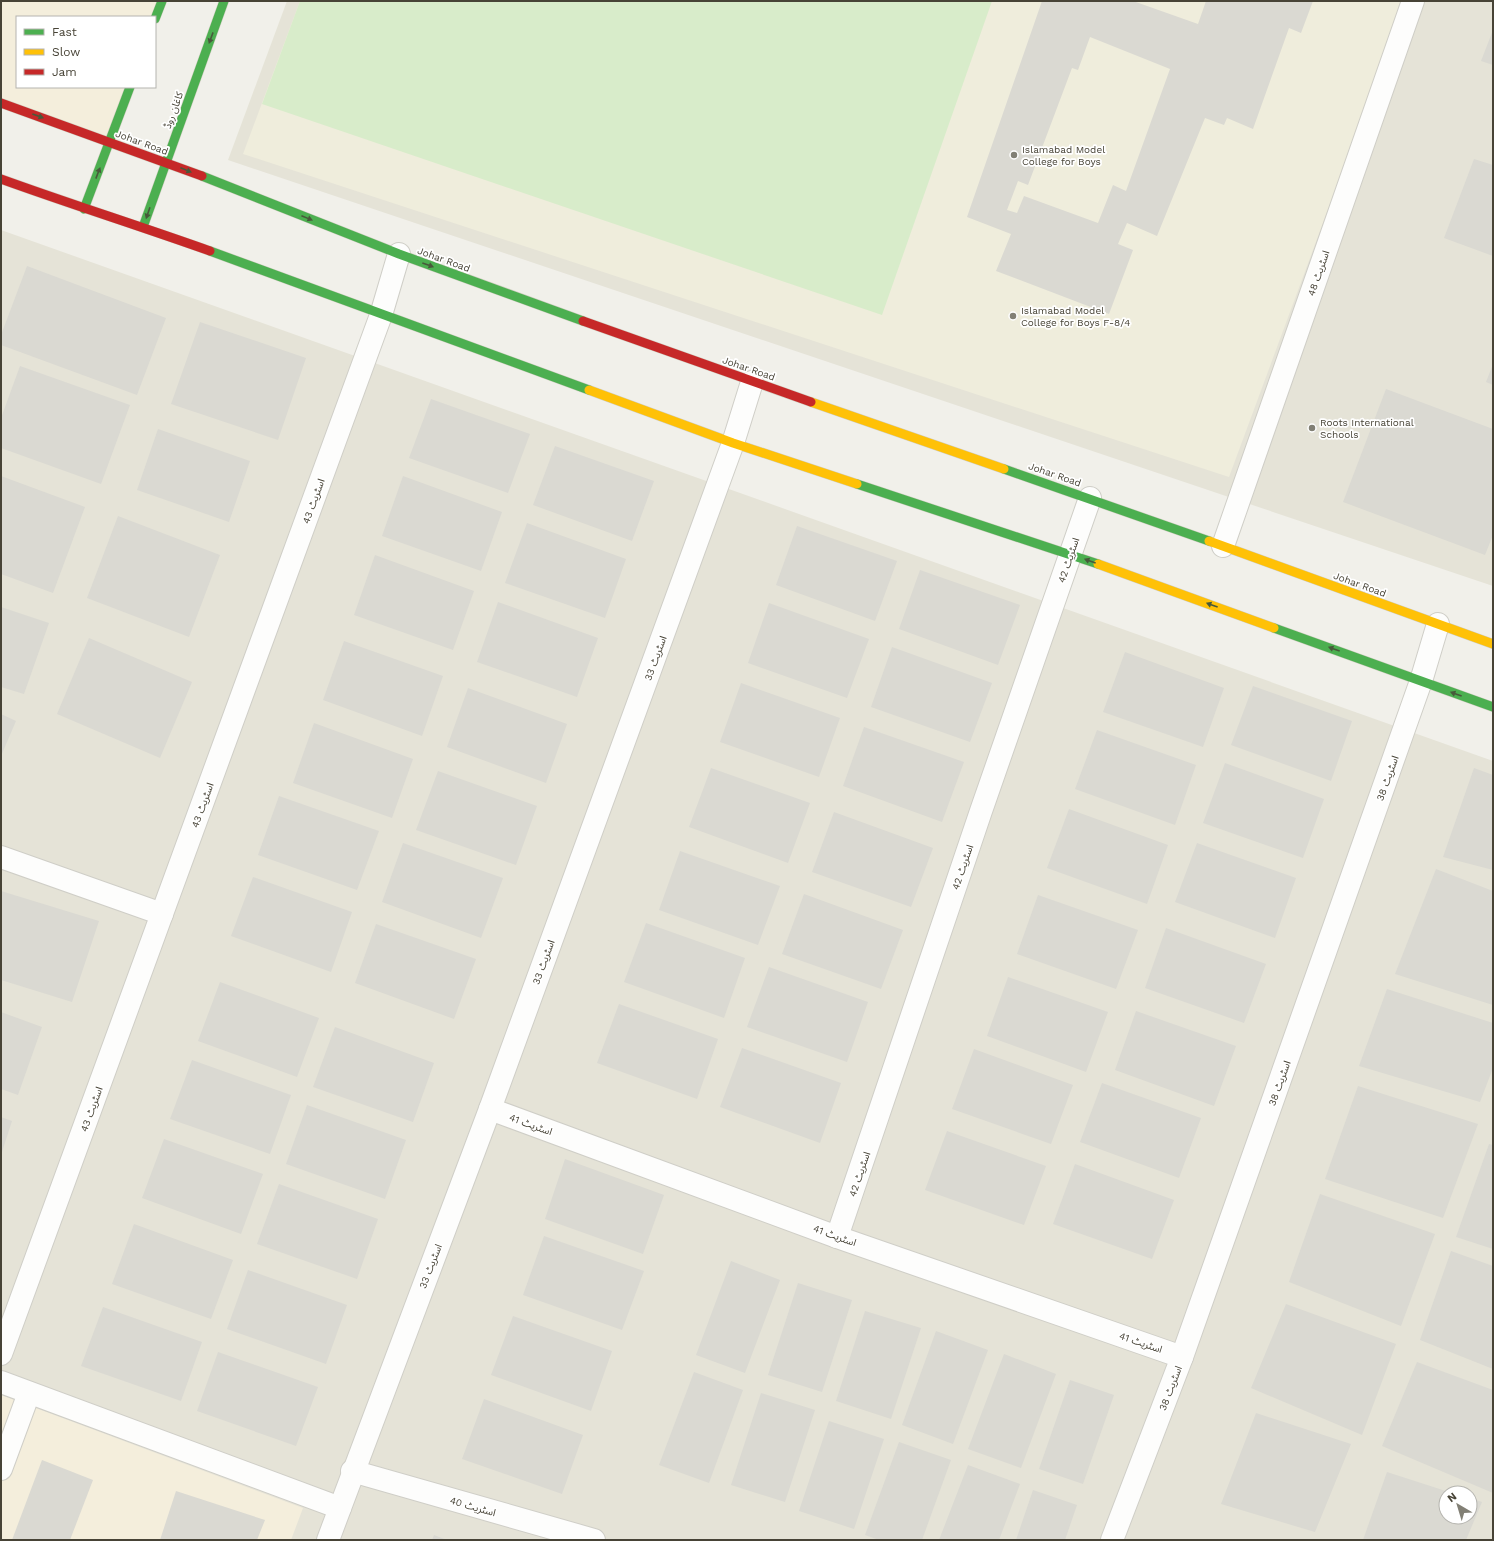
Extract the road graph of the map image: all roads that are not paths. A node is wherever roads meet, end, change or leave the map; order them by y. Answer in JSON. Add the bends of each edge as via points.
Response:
{"nodes":[{"id":1,"x":162,"y":1,"type":"edge"},
{"id":2,"x":224,"y":1,"type":"edge"},
{"id":3,"x":1413,"y":1,"type":"edge"},
{"id":4,"x":156,"y":16,"type":"edge"},
{"id":5,"x":130,"y":88,"type":"edge"},
{"id":6,"x":1,"y":103,"type":"edge"},
{"id":7,"x":110,"y":142,"type":"junction"},
{"id":8,"x":166,"y":162,"type":"junction"},
{"id":9,"x":1,"y":179,"type":"edge"},
{"id":10,"x":84,"y":209,"type":"junction"},
{"id":11,"x":143,"y":227,"type":"junction"},
{"id":12,"x":399,"y":254,"type":"junction"},
{"id":13,"x":381,"y":315,"type":"junction"},
{"id":14,"x":752,"y":382,"type":"junction"},
{"id":15,"x":733,"y":443,"type":"junction"},
{"id":16,"x":1090,"y":498,"type":"junction"},
{"id":17,"x":1223,"y":546,"type":"junction"},
{"id":18,"x":1070,"y":554,"type":"junction"},
{"id":19,"x":1438,"y":624,"type":"junction"},
{"id":20,"x":1493,"y":644,"type":"edge"},
{"id":21,"x":1421,"y":681,"type":"junction"},
{"id":22,"x":1493,"y":707,"type":"edge"},
{"id":23,"x":1,"y":857,"type":"edge"},
{"id":24,"x":162,"y":914,"type":"junction"},
{"id":25,"x":490,"y":1109,"type":"junction"},
{"id":26,"x":837,"y":1237,"type":"junction"},
{"id":27,"x":1,"y":1354,"type":"edge"},
{"id":28,"x":1182,"y":1356,"type":"junction"},
{"id":29,"x":1,"y":1382,"type":"edge"},
{"id":30,"x":29,"y":1393,"type":"junction"},
{"id":31,"x":1,"y":1469,"type":"edge"},
{"id":32,"x":352,"y":1471,"type":"junction"},
{"id":33,"x":340,"y":1508,"type":"junction"},
{"id":34,"x":328,"y":1540,"type":"edge"},
{"id":35,"x":594,"y":1540,"type":"edge"},
{"id":36,"x":1112,"y":1540,"type":"edge"}],
"edges":[{"from":1,"to":4,"type":"street"},
{"from":2,"to":8,"type":"street","name":"کاغان روڈ","one_way":true},
{"from":3,"to":17,"type":"street","name":"اسٹریٹ 48"},
{"from":5,"to":7,"type":"street"},
{"from":6,"to":7,"type":"street","name":"Johar Road","one_way":true},
{"from":7,"to":8,"type":"street","name":"Johar Road"},
{"from":10,"to":7,"type":"street","one_way":true},
{"from":8,"to":11,"type":"street","name":"کاغان روڈ","one_way":true},
{"from":8,"to":12,"type":"street","name":"Johar Road","one_way":true},
{"from":9,"to":10,"type":"street"},
{"from":10,"to":11,"type":"street"},
{"from":11,"to":13,"type":"street"},
{"from":12,"to":13,"type":"street","name":"اسٹریٹ 43"},
{"from":12,"to":14,"type":"street","name":"Johar Road","one_way":true},
{"from":13,"to":15,"type":"street"},
{"from":13,"to":24,"type":"street","name":"اسٹریٹ 43"},
{"from":14,"to":15,"type":"street","name":"اسٹریٹ 33"},
{"from":14,"to":16,"type":"street","name":"Johar Road"},
{"from":15,"to":18,"type":"street"},
{"from":15,"to":25,"type":"street","name":"اسٹریٹ 33"},
{"from":16,"to":17,"type":"street","name":"Johar Road"},
{"from":16,"to":18,"type":"street","name":"اسٹریٹ 42"},
{"from":17,"to":19,"type":"street","name":"Johar Road"},
{"from":21,"to":18,"type":"street","one_way":true},
{"from":18,"to":26,"type":"street","name":"اسٹریٹ 42"},
{"from":19,"to":20,"type":"street","name":"Johar Road"},
{"from":19,"to":21,"type":"street","name":"اسٹریٹ 38"},
{"from":22,"to":21,"type":"street","one_way":true},
{"from":21,"to":28,"type":"street","name":"اسٹریٹ 38"},
{"from":23,"to":24,"type":"street"},
{"from":24,"to":27,"type":"street","name":"اسٹریٹ 43"},
{"from":25,"to":26,"type":"street","name":"اسٹریٹ 41"},
{"from":25,"to":32,"type":"street","name":"اسٹریٹ 33"},
{"from":26,"to":28,"type":"street","name":"اسٹریٹ 41"},
{"from":28,"to":36,"type":"street","name":"اسٹریٹ 38"},
{"from":29,"to":30,"type":"street"},
{"from":30,"to":31,"type":"street"},
{"from":30,"to":33,"type":"street"},
{"from":32,"to":33,"type":"street","name":"اسٹریٹ 33"},
{"from":32,"to":35,"type":"street","name":"اسٹریٹ 40"},
{"from":33,"to":34,"type":"street","name":"اسٹریٹ 33"}]}
